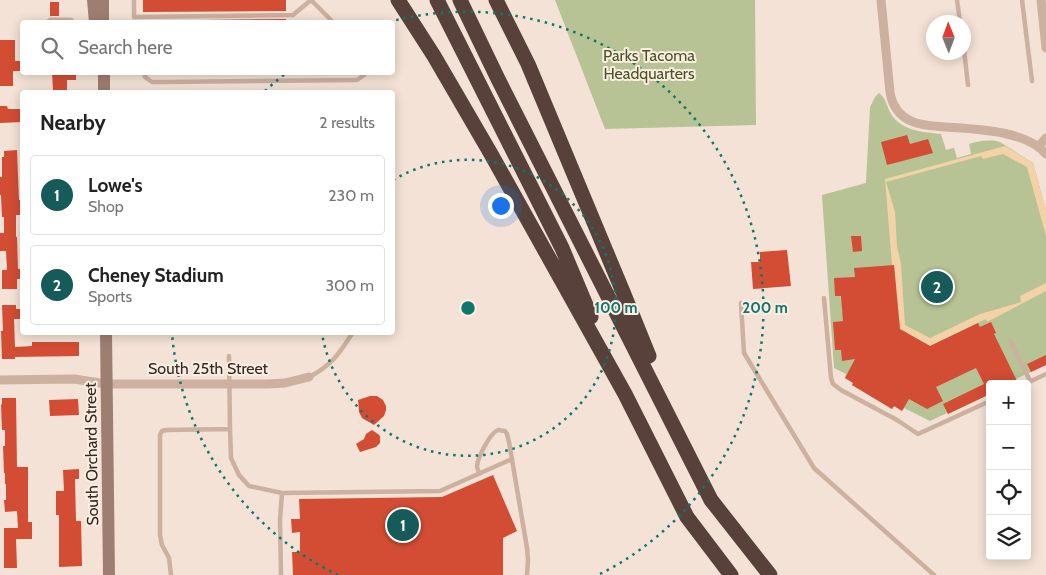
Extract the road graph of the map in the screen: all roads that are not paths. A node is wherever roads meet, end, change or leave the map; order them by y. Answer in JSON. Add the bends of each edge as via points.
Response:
{"nodes":[{"id":1,"x":93,"y":0,"type":"edge"},
{"id":2,"x":103,"y":0,"type":"edge"},
{"id":3,"x":134,"y":0,"type":"edge"},
{"id":4,"x":311,"y":0,"type":"edge"},
{"id":5,"x":400,"y":0,"type":"edge"},
{"id":6,"x":437,"y":0,"type":"edge"},
{"id":7,"x":460,"y":0,"type":"edge"},
{"id":8,"x":496,"y":0,"type":"edge"},
{"id":9,"x":881,"y":0,"type":"edge"},
{"id":10,"x":957,"y":0,"type":"edge"},
{"id":11,"x":1022,"y":0,"type":"edge"},
{"id":12,"x":1041,"y":0,"type":"edge"},
{"id":13,"x":959,"y":15,"type":"edge"},
{"id":14,"x":95,"y":20,"type":"edge"},
{"id":15,"x":103,"y":20,"type":"edge"},
{"id":16,"x":331,"y":20,"type":"edge"},
{"id":17,"x":1046,"y":48,"type":"edge"},
{"id":18,"x":965,"y":60,"type":"edge"},
{"id":19,"x":104,"y":75,"type":"edge"},
{"id":20,"x":145,"y":75,"type":"edge"},
{"id":21,"x":364,"y":75,"type":"edge"},
{"id":22,"x":1032,"y":81,"type":"dead end"},
{"id":23,"x":968,"y":85,"type":"dead end"},
{"id":24,"x":104,"y":90,"type":"edge"},
{"id":25,"x":1046,"y":138,"type":"edge"},
{"id":26,"x":1039,"y":146,"type":"junction"},
{"id":27,"x":1046,"y":154,"type":"edge"},
{"id":28,"x":824,"y":298,"type":"dead end"},
{"id":29,"x":741,"y":303,"type":"dead end"},
{"id":30,"x":106,"y":335,"type":"edge"},
{"id":31,"x":351,"y":335,"type":"edge"},
{"id":32,"x":1010,"y":340,"type":"dead end"},
{"id":33,"x":229,"y":356,"type":"dead end"},
{"id":34,"x":1046,"y":374,"type":"edge"},
{"id":35,"x":309,"y":377,"type":"joint"},
{"id":36,"x":0,"y":380,"type":"edge"},
{"id":37,"x":1027,"y":380,"type":"edge"},
{"id":38,"x":1031,"y":382,"type":"edge"},
{"id":39,"x":107,"y":384,"type":"junction"},
{"id":40,"x":230,"y":384,"type":"junction"},
{"id":41,"x":625,"y":394,"type":"junction"},
{"id":42,"x":986,"y":403,"type":"edge"},
{"id":43,"x":230,"y":428,"type":"junction"},
{"id":44,"x":684,"y":445,"type":"junction"},
{"id":45,"x":512,"y":459,"type":"junction"},
{"id":46,"x":479,"y":474,"type":"junction"},
{"id":47,"x":282,"y":493,"type":"junction"},
{"id":48,"x":109,"y":575,"type":"edge"},
{"id":49,"x":171,"y":575,"type":"edge"},
{"id":50,"x":281,"y":575,"type":"edge"},
{"id":51,"x":527,"y":575,"type":"edge"},
{"id":52,"x":731,"y":575,"type":"edge"},
{"id":53,"x":770,"y":575,"type":"edge"},
{"id":54,"x":934,"y":575,"type":"edge"}],
"edges":[{"from":1,"to":14,"type":"main road"},
{"from":2,"to":15,"type":"main road"},
{"from":3,"to":4,"type":"lane","via":[[134,17],[293,15]]},
{"from":4,"to":16,"type":"lane"},
{"from":5,"to":41,"type":"highway","via":[[491,154]]},
{"from":6,"to":41,"type":"highway","via":[[562,248]]},
{"from":7,"to":44,"type":"highway"},
{"from":8,"to":44,"type":"highway","via":[[532,73]]},
{"from":9,"to":26,"type":"street","via":[[890,92],[900,114],[912,122],[1014,136]]},
{"from":10,"to":13,"type":"lane"},
{"from":11,"to":22,"type":"lane"},
{"from":12,"to":17,"type":"street"},
{"from":18,"to":23,"type":"lane"},
{"from":19,"to":24,"type":"main road"},
{"from":20,"to":21,"type":"lane","via":[[152,82],[357,80]]},
{"from":25,"to":26,"type":"street"},
{"from":26,"to":27,"type":"street"},
{"from":28,"to":42,"type":"lane","via":[[831,378],[841,390],[918,434]]},
{"from":29,"to":54,"type":"lane","via":[[744,353],[814,468]]},
{"from":30,"to":39,"type":"main road","name":"South Orchard Street"},
{"from":31,"to":35,"type":"lane","via":[[332,362]]},
{"from":32,"to":37,"type":"lane"},
{"from":33,"to":40,"type":"lane"},
{"from":34,"to":38,"type":"lane"},
{"from":35,"to":40,"type":"street","name":"South 25th Street","via":[[285,383]]},
{"from":36,"to":39,"type":"street","name":"South 25th Street","via":[[74,379]]},
{"from":39,"to":40,"type":"street","name":"South 25th Street"},
{"from":39,"to":48,"type":"main road","name":"South Orchard Street"},
{"from":40,"to":43,"type":"lane"},
{"from":41,"to":52,"type":"highway","via":[[687,517]]},
{"from":43,"to":47,"type":"lane","via":[[231,458],[238,475],[249,486]]},
{"from":43,"to":49,"type":"lane","via":[[166,430],[160,435],[160,535]]},
{"from":44,"to":53,"type":"highway","via":[[711,500]]},
{"from":45,"to":46,"type":"lane"},
{"from":45,"to":46,"type":"lane","via":[[507,433],[496,430],[480,456]]},
{"from":45,"to":51,"type":"lane","via":[[527,548]]},
{"from":46,"to":47,"type":"lane","via":[[440,491]]},
{"from":47,"to":50,"type":"lane"}]}
